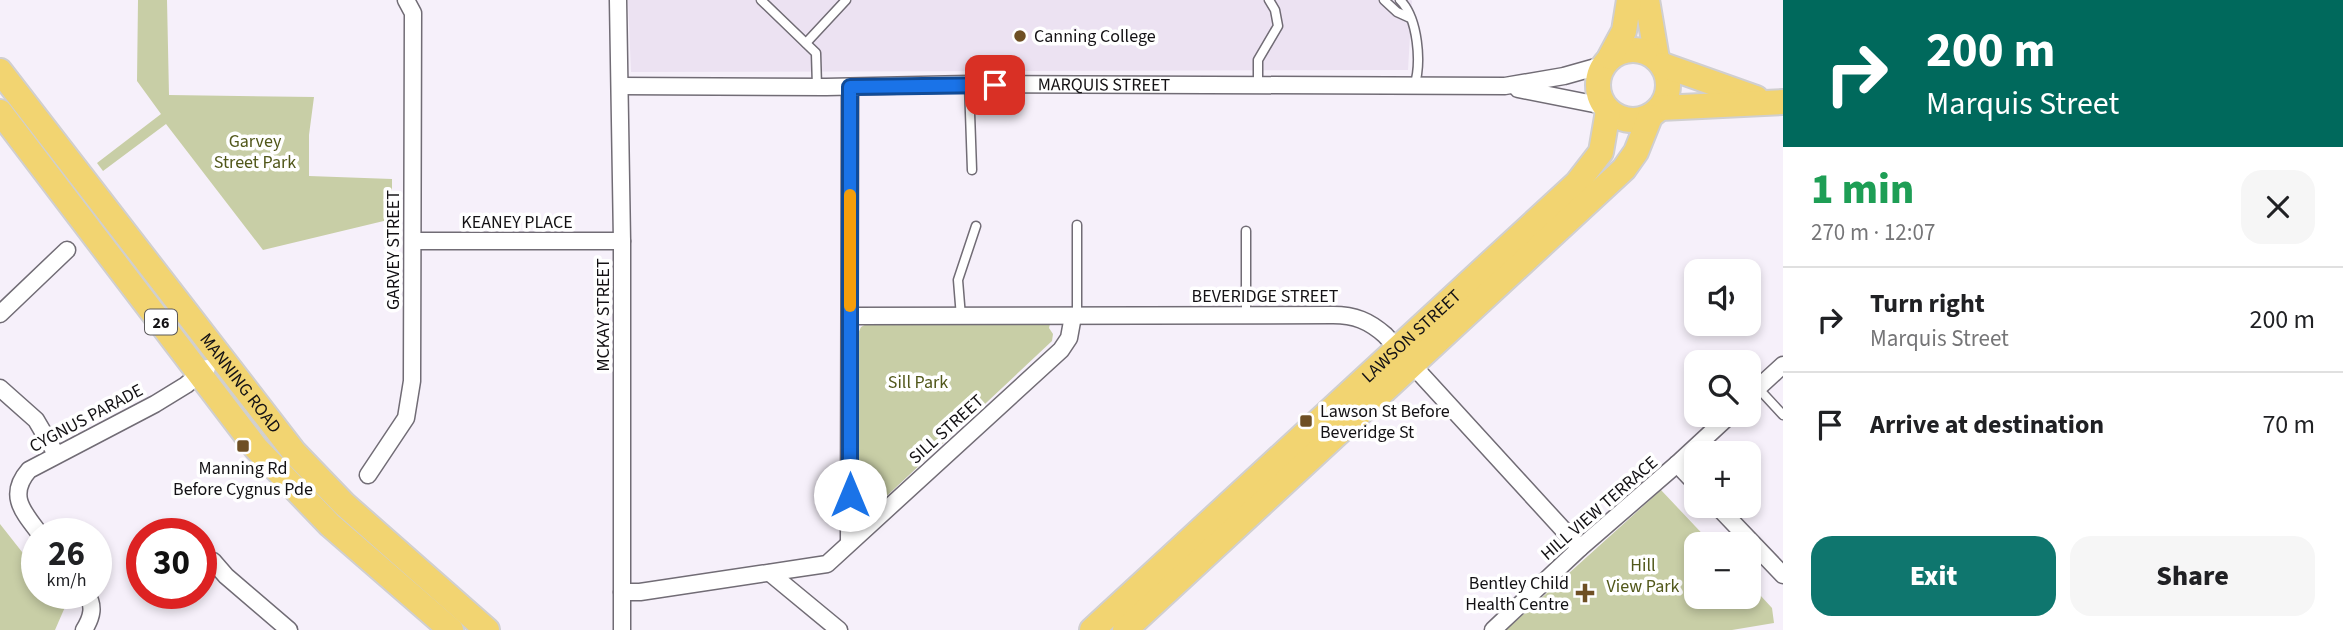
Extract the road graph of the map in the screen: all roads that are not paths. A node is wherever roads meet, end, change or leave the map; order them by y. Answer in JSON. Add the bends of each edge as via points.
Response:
{"nodes":[{"id":1,"x":618,"y":0,"type":"edge"},
{"id":2,"x":761,"y":0,"type":"edge"},
{"id":3,"x":846,"y":0,"type":"edge"},
{"id":4,"x":1269,"y":0,"type":"edge"},
{"id":5,"x":1384,"y":0,"type":"edge"},
{"id":6,"x":1400,"y":0,"type":"edge"},
{"id":7,"x":1629,"y":0,"type":"edge"},
{"id":8,"x":1647,"y":0,"type":"edge"},
{"id":9,"x":410,"y":6,"type":"edge"},
{"id":10,"x":1408,"y":17,"type":"junction"},
{"id":11,"x":806,"y":43,"type":"junction"},
{"id":12,"x":1606,"y":61,"type":"junction"},
{"id":13,"x":1660,"y":62,"type":"junction"},
{"id":14,"x":0,"y":71,"type":"edge"},
{"id":15,"x":969,"y":84,"type":"junction"},
{"id":16,"x":621,"y":86,"type":"junction"},
{"id":17,"x":1505,"y":86,"type":"junction"},
{"id":18,"x":817,"y":87,"type":"junction"},
{"id":19,"x":850,"y":87,"type":"junction"},
{"id":20,"x":1258,"y":87,"type":"junction"},
{"id":21,"x":1414,"y":87,"type":"junction"},
{"id":22,"x":1775,"y":102,"type":"edge"},
{"id":23,"x":1606,"y":108,"type":"junction"},
{"id":24,"x":1655,"y":112,"type":"junction"},
{"id":25,"x":0,"y":113,"type":"edge"},
{"id":26,"x":972,"y":170,"type":"dead end"},
{"id":27,"x":1077,"y":225,"type":"dead end"},
{"id":28,"x":976,"y":226,"type":"dead end"},
{"id":29,"x":1245,"y":231,"type":"dead end"},
{"id":30,"x":622,"y":240,"type":"junction"},
{"id":31,"x":413,"y":242,"type":"junction"},
{"id":32,"x":67,"y":250,"type":"dead end"},
{"id":33,"x":0,"y":314,"type":"edge"},
{"id":34,"x":850,"y":316,"type":"junction"},
{"id":35,"x":1075,"y":316,"type":"junction"},
{"id":36,"x":1246,"y":316,"type":"junction"},
{"id":37,"x":961,"y":317,"type":"junction"},
{"id":38,"x":1405,"y":356,"type":"junction"},
{"id":39,"x":220,"y":358,"type":"junction"},
{"id":40,"x":1783,"y":365,"type":"edge"},
{"id":41,"x":200,"y":374,"type":"junction"},
{"id":42,"x":1761,"y":386,"type":"edge"},
{"id":43,"x":0,"y":388,"type":"edge"},
{"id":44,"x":1761,"y":399,"type":"edge"},
{"id":45,"x":1783,"y":415,"type":"edge"},
{"id":46,"x":1717,"y":427,"type":"edge"},
{"id":47,"x":56,"y":454,"type":"junction"},
{"id":48,"x":1677,"y":464,"type":"junction"},
{"id":49,"x":1684,"y":471,"type":"edge"},
{"id":50,"x":369,"y":475,"type":"dead end"},
{"id":51,"x":28,"y":518,"type":"edge"},
{"id":52,"x":1728,"y":518,"type":"edge"},
{"id":53,"x":849,"y":543,"type":"junction"},
{"id":54,"x":1580,"y":548,"type":"junction"},
{"id":55,"x":217,"y":566,"type":"edge"},
{"id":56,"x":770,"y":573,"type":"junction"},
{"id":57,"x":1783,"y":575,"type":"edge"},
{"id":58,"x":622,"y":592,"type":"junction"},
{"id":59,"x":92,"y":609,"type":"edge"},
{"id":60,"x":85,"y":630,"type":"edge"},
{"id":61,"x":289,"y":630,"type":"edge"},
{"id":62,"x":452,"y":630,"type":"edge"},
{"id":63,"x":487,"y":630,"type":"edge"},
{"id":64,"x":622,"y":630,"type":"edge"},
{"id":65,"x":839,"y":630,"type":"edge"},
{"id":66,"x":1092,"y":630,"type":"edge"},
{"id":67,"x":1125,"y":630,"type":"edge"},
{"id":68,"x":1493,"y":630,"type":"edge"}],
"edges":[{"from":1,"to":16,"type":"street","name":"MCKAY STREET"},
{"from":2,"to":11,"type":"lane"},
{"from":3,"to":11,"type":"lane"},
{"from":4,"to":20,"type":"lane","via":[[1278,26],[1258,60]]},
{"from":5,"to":10,"type":"lane"},
{"from":6,"to":10,"type":"lane"},
{"from":7,"to":12,"type":"main road","via":[[1624,31]]},
{"from":8,"to":13,"type":"main road"},
{"from":9,"to":31,"type":"street","name":"GARVEY STREET"},
{"from":10,"to":21,"type":"lane","via":[[1415,26]]},
{"from":11,"to":18,"type":"lane","via":[[816,53]]},
{"from":12,"to":13,"type":"main road","via":[[1634,49]]},
{"from":12,"to":17,"type":"street","name":"MARQUIS STREET","via":[[1563,76]]},
{"from":12,"to":23,"type":"main road","via":[[1597,86]]},
{"from":13,"to":22,"type":"main road"},
{"from":13,"to":24,"type":"main road","via":[[1668,80],[1667,95]]},
{"from":14,"to":39,"type":"main road","name":"MANNING ROAD","number":"26"},
{"from":15,"to":19,"type":"street","name":"MARQUIS STREET"},
{"from":15,"to":20,"type":"street","name":"MARQUIS STREET"},
{"from":15,"to":26,"type":"lane"},
{"from":16,"to":18,"type":"street","name":"MARQUIS STREET"},
{"from":16,"to":30,"type":"street","name":"MCKAY STREET"},
{"from":17,"to":21,"type":"street","name":"MARQUIS STREET"},
{"from":17,"to":23,"type":"street","name":"MARQUIS STREET"},
{"from":18,"to":19,"type":"street","name":"MARQUIS STREET"},
{"from":19,"to":34,"type":"street"},
{"from":20,"to":21,"type":"street","name":"MARQUIS STREET"},
{"from":22,"to":24,"type":"main road"},
{"from":23,"to":24,"type":"main road","via":[[1628,120]]},
{"from":23,"to":38,"type":"main road","name":"LAWSON STREET","via":[[1601,152],[1585,174]]},
{"from":24,"to":38,"type":"main road","name":"LAWSON STREET","via":[[1625,169]]},
{"from":25,"to":41,"type":"main road","name":"MANNING ROAD","number":"26"},
{"from":27,"to":35,"type":"lane"},
{"from":28,"to":37,"type":"lane","via":[[958,280]]},
{"from":29,"to":36,"type":"lane"},
{"from":30,"to":31,"type":"street","name":"KEANEY PLACE"},
{"from":30,"to":58,"type":"street","name":"MCKAY STREET"},
{"from":31,"to":50,"type":"street","name":"GARVEY STREET","via":[[412,381],[406,418]]},
{"from":32,"to":33,"type":"street"},
{"from":34,"to":37,"type":"street","name":"BEVERIDGE STREET"},
{"from":34,"to":53,"type":"street"},
{"from":35,"to":36,"type":"street","name":"BEVERIDGE STREET"},
{"from":35,"to":37,"type":"street","name":"BEVERIDGE STREET"},
{"from":35,"to":53,"type":"street","name":"SILL STREET","via":[[1061,350]]},
{"from":36,"to":38,"type":"street","name":"BEVERIDGE STREET","via":[[1349,315],[1376,326]]},
{"from":38,"to":54,"type":"street","name":"BEVERIDGE STREET"},
{"from":38,"to":66,"type":"main road","name":"LAWSON STREET"},
{"from":38,"to":67,"type":"main road","name":"LAWSON STREET"},
{"from":39,"to":41,"type":"street","name":"CYGNUS PARADE"},
{"from":39,"to":63,"type":"main road","name":"MANNING ROAD","number":"26","via":[[278,433],[344,504]]},
{"from":40,"to":42,"type":"street"},
{"from":41,"to":47,"type":"street","name":"CYGNUS PARADE","via":[[146,410]]},
{"from":41,"to":62,"type":"main road","name":"MANNING ROAD","number":"26","via":[[256,448],[304,501]]},
{"from":43,"to":47,"type":"street","via":[[36,420]]},
{"from":44,"to":45,"type":"lane"},
{"from":46,"to":48,"type":"street","name":"HILL VIEW TERRACE"},
{"from":47,"to":51,"type":"street","name":"CYGNUS PARADE","via":[[29,470],[17,490]]},
{"from":48,"to":49,"type":"street"},
{"from":48,"to":54,"type":"street","name":"HILL VIEW TERRACE"},
{"from":52,"to":57,"type":"street"},
{"from":53,"to":56,"type":"street","name":"SILL STREET","via":[[827,564]]},
{"from":54,"to":68,"type":"street","name":"HILL VIEW TERRACE"},
{"from":55,"to":61,"type":"street"},
{"from":56,"to":58,"type":"street","name":"SILL STREET"},
{"from":56,"to":65,"type":"street"},
{"from":58,"to":64,"type":"street","name":"MCKAY STREET"},
{"from":59,"to":60,"type":"street"}]}
